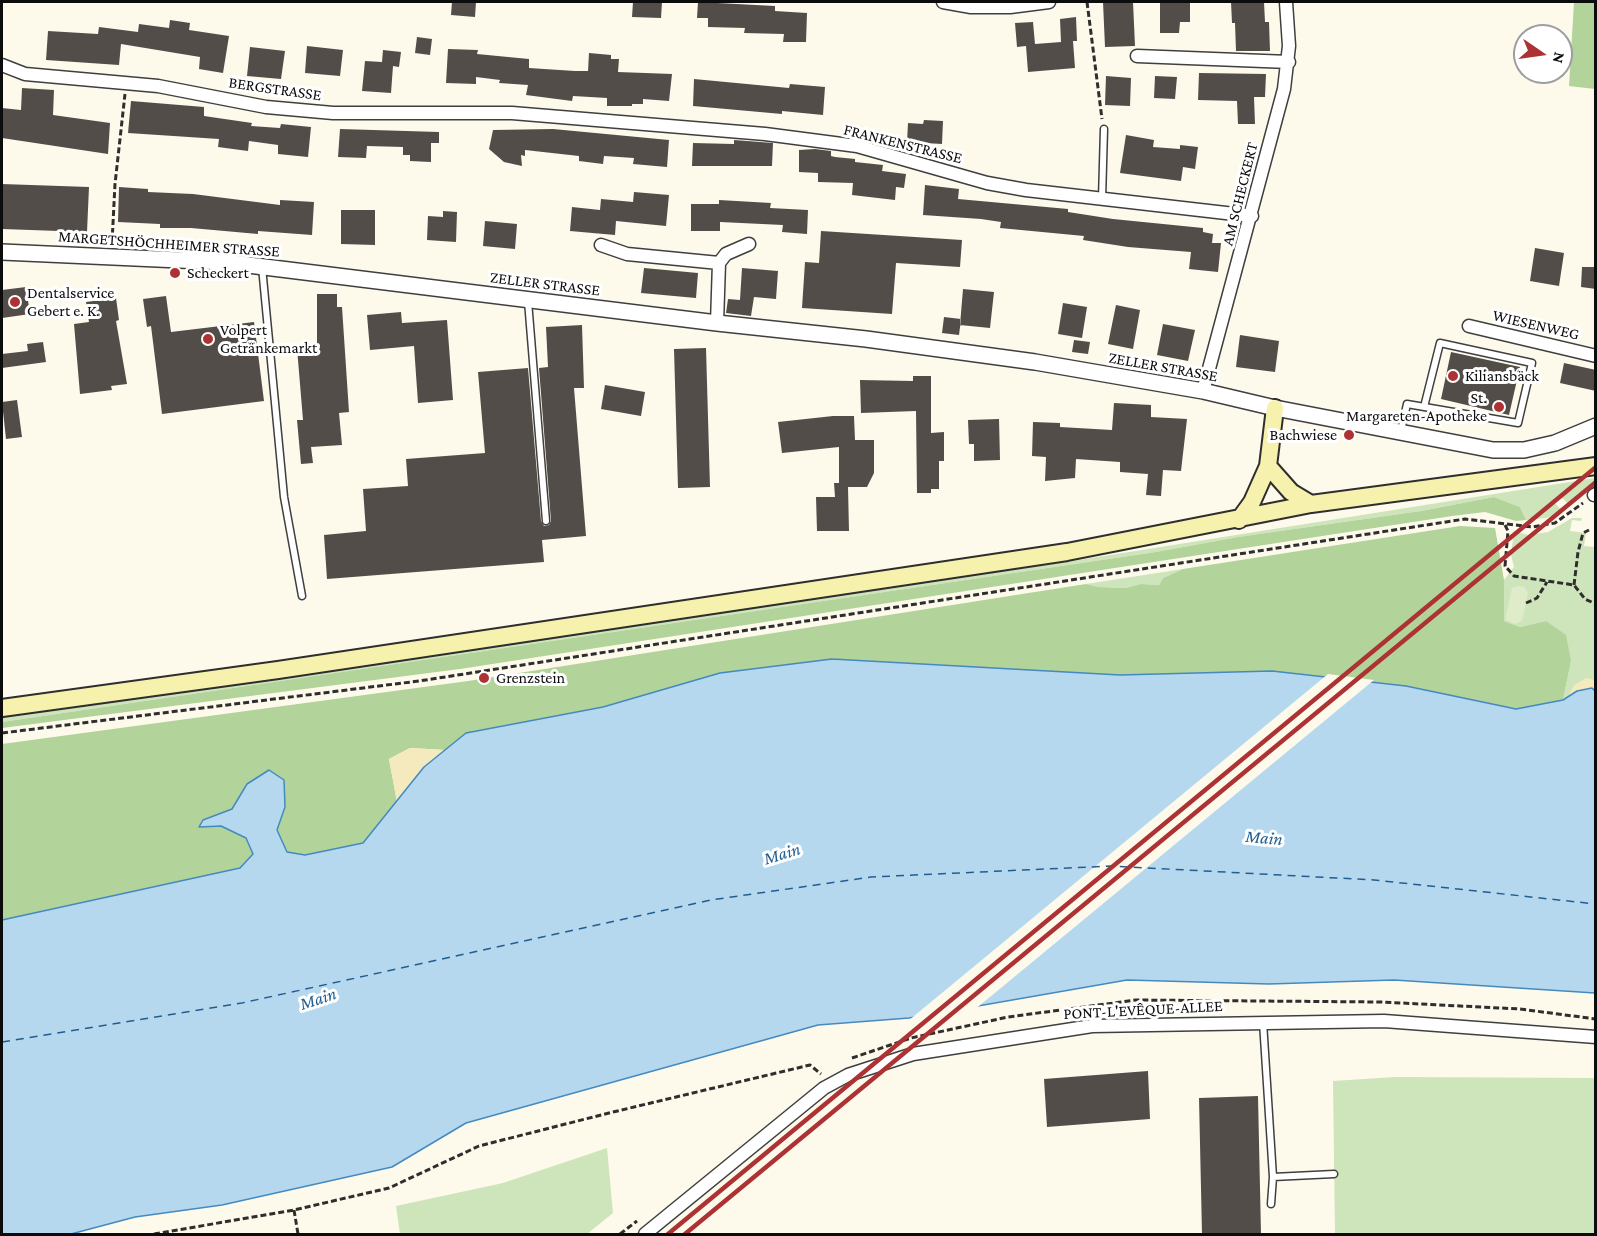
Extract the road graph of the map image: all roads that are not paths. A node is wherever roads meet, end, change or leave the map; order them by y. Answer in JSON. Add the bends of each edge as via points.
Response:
{"nodes":[{"id":1,"x":943,"y":2,"type":"edge"},
{"id":2,"x":1049,"y":2,"type":"edge"},
{"id":3,"x":1286,"y":3,"type":"edge"},
{"id":4,"x":1137,"y":56,"type":"dead end"},
{"id":5,"x":1289,"y":62,"type":"junction"},
{"id":6,"x":2,"y":67,"type":"edge"},
{"id":7,"x":544,"y":115,"type":"joint"},
{"id":8,"x":1104,"y":129,"type":"road end"},
{"id":9,"x":1102,"y":199,"type":"junction"},
{"id":10,"x":1252,"y":216,"type":"junction"},
{"id":11,"x":749,"y":244,"type":"dead end"},
{"id":12,"x":601,"y":245,"type":"dead end"},
{"id":13,"x":2,"y":252,"type":"edge"},
{"id":14,"x":719,"y":263,"type":"junction"},
{"id":15,"x":262,"y":267,"type":"junction"},
{"id":16,"x":369,"y":280,"type":"joint"},
{"id":17,"x":528,"y":300,"type":"junction"},
{"id":18,"x":717,"y":323,"type":"junction"},
{"id":19,"x":1469,"y":326,"type":"dead end"},
{"id":20,"x":1596,"y":356,"type":"edge"},
{"id":21,"x":1203,"y":391,"type":"junction"},
{"id":22,"x":1425,"y":407,"type":"junction"},
{"id":23,"x":1275,"y":408,"type":"junction"},
{"id":24,"x":1596,"y":426,"type":"edge"},
{"id":25,"x":1400,"y":432,"type":"junction"},
{"id":26,"x":1268,"y":466,"type":"junction"},
{"id":27,"x":1596,"y":466,"type":"edge"},
{"id":28,"x":1311,"y":504,"type":"junction"},
{"id":29,"x":1239,"y":520,"type":"junction"},
{"id":30,"x":546,"y":521,"type":"dead end"},
{"id":31,"x":302,"y":596,"type":"dead end"},
{"id":32,"x":2,"y":708,"type":"edge"},
{"id":33,"x":1263,"y":1022,"type":"junction"},
{"id":34,"x":1596,"y":1037,"type":"edge"},
{"id":35,"x":1334,"y":1174,"type":"dead end"},
{"id":36,"x":1273,"y":1177,"type":"junction"},
{"id":37,"x":1271,"y":1204,"type":"dead end"},
{"id":38,"x":645,"y":1234,"type":"edge"}],
"edges":[{"from":1,"to":2,"type":"street","via":[[1010,7]]},
{"from":3,"to":5,"type":"street","name":"AM SCHECKERT"},
{"from":4,"to":5,"type":"street"},
{"from":5,"to":10,"type":"street","name":"AM SCHECKERT"},
{"from":6,"to":7,"type":"street","name":"BERGSTRASSE","via":[[25,75],[158,86],[266,107],[333,113]]},
{"from":7,"to":9,"type":"street","name":"FRANKENSTRASSE","via":[[657,123],[857,146],[987,183]]},
{"from":8,"to":9,"type":"lane"},
{"from":9,"to":10,"type":"street","name":"FRANKENSTRASSE"},
{"from":10,"to":21,"type":"street","name":"AM SCHECKERT"},
{"from":11,"to":14,"type":"street","via":[[726,254]]},
{"from":12,"to":14,"type":"street","via":[[627,254]]},
{"from":13,"to":15,"type":"street","name":"MARGETSHÖCHHEIMER STRASSE"},
{"from":14,"to":18,"type":"street"},
{"from":15,"to":16,"type":"street","name":"MARGETSHÖCHHEIMER STRASSE"},
{"from":15,"to":31,"type":"lane","via":[[284,496]]},
{"from":16,"to":17,"type":"street","name":"ZELLER STRASSE"},
{"from":17,"to":18,"type":"street","name":"ZELLER STRASSE"},
{"from":17,"to":30,"type":"lane"},
{"from":18,"to":21,"type":"street","name":"ZELLER STRASSE","via":[[866,339]]},
{"from":19,"to":20,"type":"street","name":"WIESENWEG"},
{"from":21,"to":23,"type":"street","name":"ZELLER STRASSE"},
{"from":22,"to":22,"type":"lane","via":[[1440,343],[1532,363],[1518,423]]},
{"from":22,"to":25,"type":"lane","via":[[1407,404]]},
{"from":23,"to":25,"type":"street","name":"ZELLER STRASSE"},
{"from":23,"to":26,"type":"main road"},
{"from":24,"to":25,"type":"street","name":"ZELLER STRASSE","via":[[1555,443],[1524,450],[1472,447]]},
{"from":26,"to":28,"type":"main road","via":[[1291,492]]},
{"from":26,"to":29,"type":"main road"},
{"from":27,"to":28,"type":"main road"},
{"from":28,"to":29,"type":"main road"},
{"from":29,"to":32,"type":"main road","via":[[1056,553]]},
{"from":33,"to":34,"type":"street","name":"PONT-L'EVÊQUE-ALLEE","via":[[1383,1021]]},
{"from":33,"to":36,"type":"lane"},
{"from":33,"to":38,"type":"street","name":"PONT-L'EVÊQUE-ALLEE","via":[[1092,1026],[913,1054],[848,1075],[824,1088]]},
{"from":35,"to":36,"type":"lane"},
{"from":36,"to":37,"type":"lane"}]}
